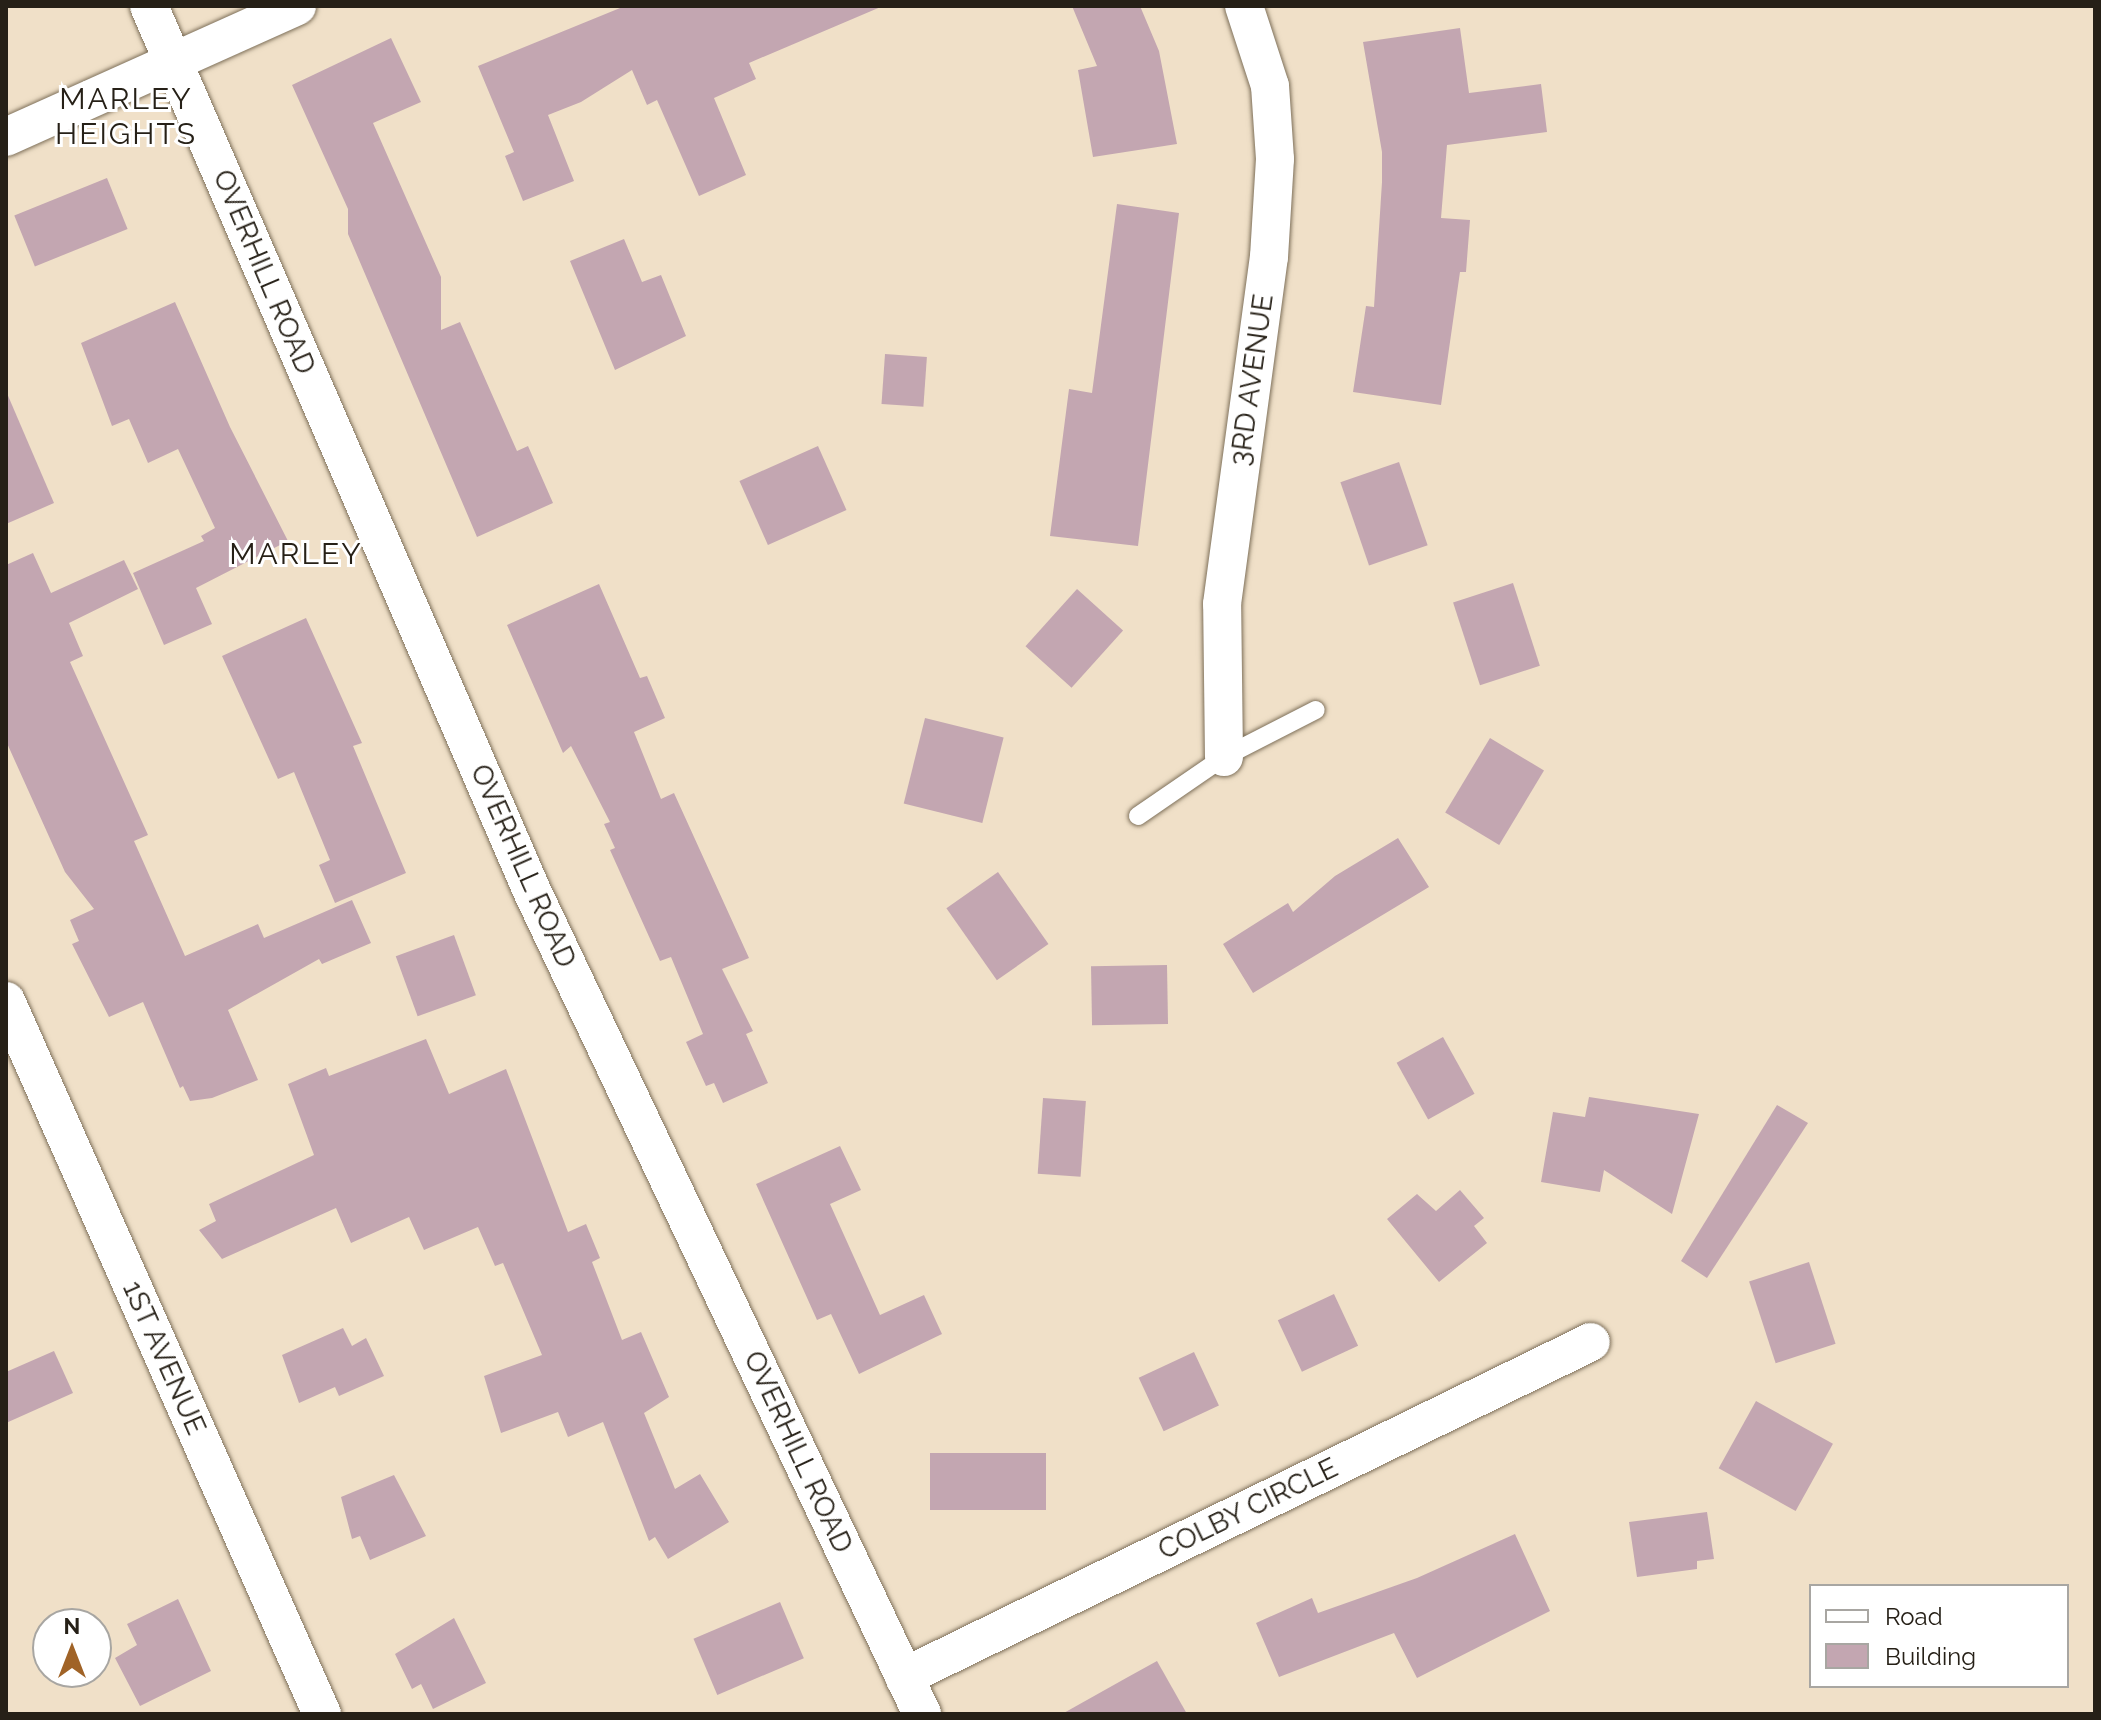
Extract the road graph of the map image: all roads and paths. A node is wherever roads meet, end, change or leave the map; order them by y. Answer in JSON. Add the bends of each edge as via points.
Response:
{"nodes":[{"id":1,"x":149,"y":6,"type":"edge"},
{"id":2,"x":297,"y":6,"type":"edge"},
{"id":3,"x":1244,"y":6,"type":"edge"},
{"id":4,"x":172,"y":59,"type":"junction"},
{"id":5,"x":6,"y":137,"type":"edge"},
{"id":6,"x":1316,"y":710,"type":"dead end"},
{"id":7,"x":1224,"y":757,"type":"junction"},
{"id":8,"x":1138,"y":816,"type":"dead end"},
{"id":9,"x":6,"y":1001,"type":"edge"},
{"id":10,"x":1591,"y":1342,"type":"dead end"},
{"id":11,"x":904,"y":1677,"type":"junction"},
{"id":12,"x":322,"y":1714,"type":"edge"},
{"id":13,"x":922,"y":1714,"type":"edge"}],
"edges":[{"from":1,"to":4,"type":"street","name":"OVERHILL ROAD"},
{"from":2,"to":4,"type":"street"},
{"from":3,"to":7,"type":"street","name":"3RD AVENUE","via":[[1270,86],[1275,159],[1269,257],[1222,604]]},
{"from":4,"to":5,"type":"street"},
{"from":4,"to":11,"type":"street","name":"OVERHILL ROAD","via":[[532,891]]},
{"from":6,"to":7,"type":"lane"},
{"from":7,"to":8,"type":"lane"},
{"from":9,"to":12,"type":"street","name":"1ST AVENUE"},
{"from":10,"to":11,"type":"street","name":"COLBY CIRCLE"},
{"from":11,"to":13,"type":"street","name":"OVERHILL ROAD"}]}
